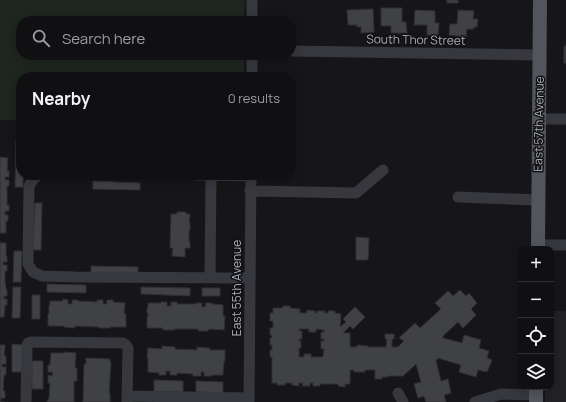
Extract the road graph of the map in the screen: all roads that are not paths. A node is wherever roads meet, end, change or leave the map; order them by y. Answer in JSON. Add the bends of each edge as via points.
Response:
{"nodes":[{"id":1,"x":252,"y":0,"type":"edge"},
{"id":2,"x":540,"y":0,"type":"edge"},
{"id":3,"x":252,"y":16,"type":"edge"},
{"id":4,"x":296,"y":51,"type":"edge"},
{"id":5,"x":540,"y":55,"type":"junction"},
{"id":6,"x":252,"y":60,"type":"edge"},
{"id":7,"x":252,"y":72,"type":"edge"},
{"id":8,"x":539,"y":119,"type":"junction"},
{"id":9,"x":566,"y":119,"type":"edge"},
{"id":10,"x":383,"y":170,"type":"dead end"},
{"id":11,"x":33,"y":180,"type":"edge"},
{"id":12,"x":211,"y":180,"type":"edge"},
{"id":13,"x":251,"y":180,"type":"edge"},
{"id":14,"x":250,"y":191,"type":"junction"},
{"id":15,"x":458,"y":197,"type":"dead end"},
{"id":16,"x":538,"y":200,"type":"junction"},
{"id":17,"x":566,"y":245,"type":"edge"},
{"id":18,"x":538,"y":246,"type":"edge"},
{"id":19,"x":552,"y":246,"type":"edge"},
{"id":20,"x":210,"y":277,"type":"junction"},
{"id":21,"x":250,"y":278,"type":"junction"},
{"id":22,"x":536,"y":395,"type":"edge"},
{"id":23,"x":127,"y":399,"type":"edge"},
{"id":24,"x":172,"y":399,"type":"edge"},
{"id":25,"x":249,"y":400,"type":"edge"},
{"id":26,"x":26,"y":402,"type":"edge"},
{"id":27,"x":475,"y":402,"type":"edge"}],
"edges":[{"from":1,"to":3,"type":"street"},
{"from":2,"to":5,"type":"main road","name":"East 57th Avenue"},
{"from":4,"to":5,"type":"street","name":"South Thor Street"},
{"from":5,"to":8,"type":"main road","name":"East 57th Avenue"},
{"from":6,"to":7,"type":"street"},
{"from":8,"to":9,"type":"street"},
{"from":8,"to":16,"type":"main road","name":"East 57th Avenue"},
{"from":10,"to":14,"type":"street","via":[[356,193]]},
{"from":11,"to":20,"type":"street","via":[[29,186],[28,264],[33,272],[42,276],[75,277]]},
{"from":12,"to":20,"type":"street"},
{"from":13,"to":14,"type":"street","name":"East 55th Avenue"},
{"from":14,"to":21,"type":"street","name":"East 55th Avenue"},
{"from":15,"to":16,"type":"street"},
{"from":16,"to":18,"type":"main road","name":"East 57th Avenue"},
{"from":17,"to":19,"type":"street"},
{"from":20,"to":21,"type":"street"},
{"from":21,"to":25,"type":"street","name":"East 55th Avenue"},
{"from":22,"to":27,"type":"street","via":[[501,394]]},
{"from":23,"to":24,"type":"street"},
{"from":23,"to":26,"type":"street","via":[[128,348],[123,343],[31,342],[27,346]]},
{"from":24,"to":25,"type":"street"}]}
